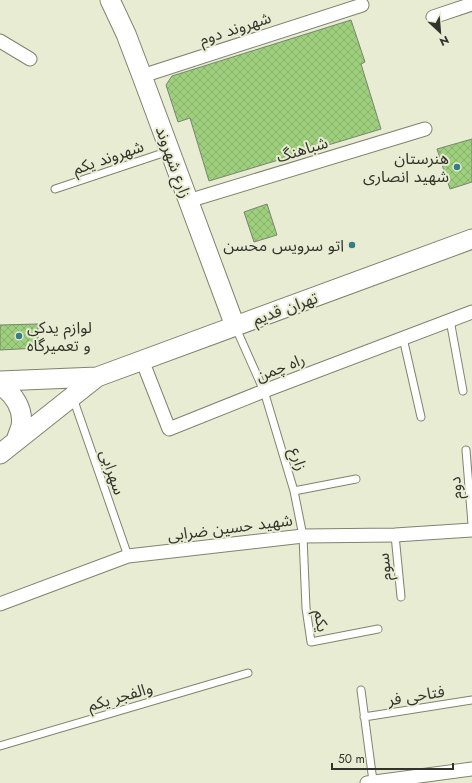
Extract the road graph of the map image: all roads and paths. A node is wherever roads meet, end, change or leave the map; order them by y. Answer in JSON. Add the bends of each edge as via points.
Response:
{"nodes":[{"id":1,"x":110,"y":0,"type":"edge"},
{"id":2,"x":472,"y":4,"type":"edge"},
{"id":3,"x":362,"y":5,"type":"dead end"},
{"id":4,"x":433,"y":16,"type":"dead end"},
{"id":5,"x":0,"y":41,"type":"edge"},
{"id":6,"x":30,"y":59,"type":"dead end"},
{"id":7,"x":142,"y":76,"type":"junction"},
{"id":8,"x":425,"y":129,"type":"dead end"},
{"id":9,"x":170,"y":151,"type":"junction"},
{"id":10,"x":56,"y":189,"type":"dead end"},
{"id":11,"x":188,"y":201,"type":"junction"},
{"id":12,"x":472,"y":239,"type":"edge"},
{"id":13,"x":472,"y":312,"type":"edge"},
{"id":14,"x":450,"y":320,"type":"junction"},
{"id":15,"x":235,"y":326,"type":"junction"},
{"id":16,"x":403,"y":338,"type":"junction"},
{"id":17,"x":142,"y":360,"type":"junction"},
{"id":18,"x":97,"y":377,"type":"junction"},
{"id":19,"x":0,"y":380,"type":"edge"},
{"id":20,"x":0,"y":386,"type":"edge"},
{"id":21,"x":264,"y":391,"type":"junction"},
{"id":22,"x":463,"y":391,"type":"dead end"},
{"id":23,"x":72,"y":396,"type":"junction"},
{"id":24,"x":421,"y":417,"type":"dead end"},
{"id":25,"x":16,"y":441,"type":"junction"},
{"id":26,"x":466,"y":450,"type":"dead end"},
{"id":27,"x":0,"y":454,"type":"edge"},
{"id":28,"x":356,"y":479,"type":"dead end"},
{"id":29,"x":294,"y":490,"type":"junction"},
{"id":30,"x":472,"y":524,"type":"edge"},
{"id":31,"x":472,"y":530,"type":"edge"},
{"id":32,"x":395,"y":535,"type":"junction"},
{"id":33,"x":303,"y":536,"type":"junction"},
{"id":34,"x":128,"y":556,"type":"junction"},
{"id":35,"x":401,"y":596,"type":"dead end"},
{"id":36,"x":0,"y":604,"type":"edge"},
{"id":37,"x":378,"y":629,"type":"dead end"},
{"id":38,"x":248,"y":673,"type":"dead end"},
{"id":39,"x":361,"y":690,"type":"dead end"},
{"id":40,"x":472,"y":700,"type":"edge"},
{"id":41,"x":364,"y":717,"type":"junction"},
{"id":42,"x":0,"y":746,"type":"edge"},
{"id":43,"x":472,"y":769,"type":"edge"},
{"id":44,"x":371,"y":782,"type":"edge"}],
"edges":[{"from":1,"to":7,"type":"main road","name":"زارع شهروند"},
{"from":2,"to":4,"type":"street"},
{"from":3,"to":7,"type":"street","name":"شهروند دوم"},
{"from":5,"to":6,"type":"street"},
{"from":7,"to":9,"type":"main road","name":"زارع شهروند"},
{"from":8,"to":11,"type":"street","name":"شباهنگ"},
{"from":9,"to":10,"type":"lane","name":"شهروند یکم"},
{"from":9,"to":11,"type":"main road","name":"زارع شهروند"},
{"from":11,"to":15,"type":"main road","name":"زارع شهروند"},
{"from":12,"to":15,"type":"main road","name":"تهران قدیم"},
{"from":13,"to":14,"type":"street","name":"راه چمن"},
{"from":14,"to":16,"type":"street","name":"راه چمن"},
{"from":14,"to":22,"type":"lane"},
{"from":15,"to":17,"type":"main road","name":"تهران قدیم"},
{"from":15,"to":21,"type":"lane","name":"زارع"},
{"from":16,"to":21,"type":"street","name":"راه چمن"},
{"from":16,"to":24,"type":"lane"},
{"from":17,"to":18,"type":"main road","name":"تهران قدیم"},
{"from":17,"to":21,"type":"street","name":"راه چمن","via":[[169,429]]},
{"from":18,"to":19,"type":"main road"},
{"from":18,"to":23,"type":"main road"},
{"from":20,"to":25,"type":"main road","via":[[15,399],[21,411],[21,425]]},
{"from":21,"to":29,"type":"lane","name":"زارع"},
{"from":23,"to":25,"type":"main road"},
{"from":23,"to":34,"type":"lane","name":"سهرابی"},
{"from":25,"to":27,"type":"main road"},
{"from":26,"to":30,"type":"lane","name":"دوم"},
{"from":28,"to":29,"type":"lane"},
{"from":29,"to":33,"type":"lane","name":"زارع"},
{"from":31,"to":32,"type":"street","name":"شهید حسین ضرابی"},
{"from":32,"to":33,"type":"street","name":"شهید حسین ضرابی"},
{"from":32,"to":35,"type":"lane","name":"سوم"},
{"from":33,"to":34,"type":"street","name":"شهید حسین ضرابی"},
{"from":33,"to":37,"type":"lane","name":"یکم","via":[[306,608],[311,642]]},
{"from":34,"to":36,"type":"street","name":"شهید حسین ضرابی"},
{"from":38,"to":42,"type":"lane","name":"والفجر یکم"},
{"from":39,"to":41,"type":"lane"},
{"from":40,"to":41,"type":"lane","name":"فتاحی فر"},
{"from":41,"to":44,"type":"lane"},
{"from":43,"to":44,"type":"street"}]}
